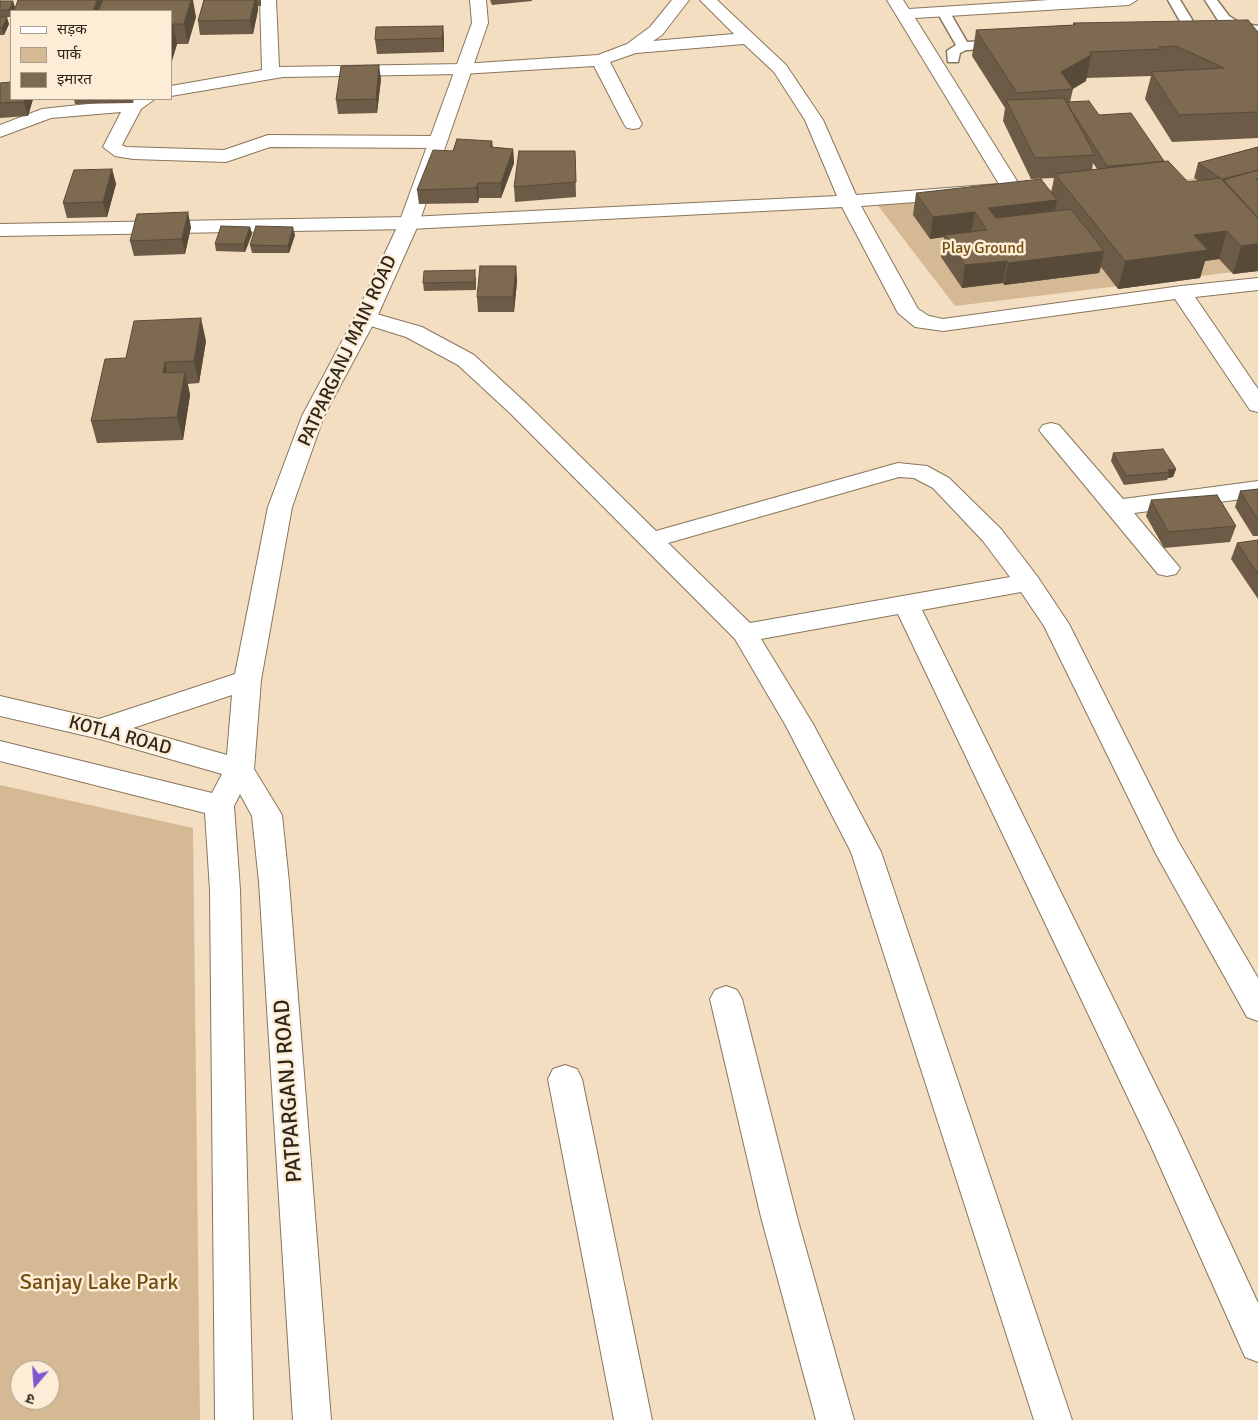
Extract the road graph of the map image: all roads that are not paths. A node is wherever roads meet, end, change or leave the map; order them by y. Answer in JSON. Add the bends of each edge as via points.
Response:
{"nodes":[{"id":1,"x":268,"y":0,"type":"edge"},
{"id":2,"x":478,"y":0,"type":"edge"},
{"id":3,"x":681,"y":0,"type":"edge"},
{"id":4,"x":708,"y":0,"type":"edge"},
{"id":5,"x":1129,"y":0,"type":"edge"},
{"id":6,"x":1174,"y":0,"type":"edge"},
{"id":7,"x":1211,"y":0,"type":"edge"},
{"id":8,"x":898,"y":7,"type":"edge"},
{"id":9,"x":943,"y":12,"type":"junction"},
{"id":10,"x":1258,"y":30,"type":"edge"},
{"id":11,"x":1196,"y":36,"type":"junction"},
{"id":12,"x":1176,"y":37,"type":"edge"},
{"id":13,"x":750,"y":38,"type":"junction"},
{"id":14,"x":1211,"y":38,"type":"edge"},
{"id":15,"x":1011,"y":44,"type":"edge"},
{"id":16,"x":963,"y":46,"type":"junction"},
{"id":17,"x":633,"y":48,"type":"junction"},
{"id":18,"x":953,"y":59,"type":"dead end"},
{"id":19,"x":600,"y":60,"type":"junction"},
{"id":20,"x":462,"y":69,"type":"junction"},
{"id":21,"x":271,"y":73,"type":"junction"},
{"id":22,"x":172,"y":91,"type":"edge"},
{"id":23,"x":140,"y":102,"type":"edge"},
{"id":24,"x":633,"y":124,"type":"dead end"},
{"id":25,"x":0,"y":131,"type":"edge"},
{"id":26,"x":437,"y":142,"type":"junction"},
{"id":27,"x":849,"y":201,"type":"junction"},
{"id":28,"x":408,"y":223,"type":"junction"},
{"id":29,"x":0,"y":230,"type":"edge"},
{"id":30,"x":1258,"y":284,"type":"edge"},
{"id":31,"x":1180,"y":292,"type":"junction"},
{"id":32,"x":366,"y":317,"type":"junction"},
{"id":33,"x":1257,"y":402,"type":"edge"},
{"id":34,"x":1051,"y":430,"type":"dead end"},
{"id":35,"x":1258,"y":489,"type":"edge"},
{"id":36,"x":1116,"y":508,"type":"junction"},
{"id":37,"x":651,"y":540,"type":"junction"},
{"id":38,"x":1167,"y":568,"type":"dead end"},
{"id":39,"x":1028,"y":582,"type":"junction"},
{"id":40,"x":906,"y":604,"type":"junction"},
{"id":41,"x":744,"y":632,"type":"junction"},
{"id":42,"x":247,"y":680,"type":"junction"},
{"id":43,"x":0,"y":706,"type":"edge"},
{"id":44,"x":100,"y":729,"type":"junction"},
{"id":45,"x":0,"y":751,"type":"edge"},
{"id":46,"x":240,"y":769,"type":"junction"},
{"id":47,"x":219,"y":806,"type":"junction"},
{"id":48,"x":726,"y":999,"type":"dead end"},
{"id":49,"x":1258,"y":1007,"type":"edge"},
{"id":50,"x":565,"y":1079,"type":"dead end"},
{"id":51,"x":1258,"y":1344,"type":"edge"},
{"id":52,"x":234,"y":1420,"type":"edge"},
{"id":53,"x":312,"y":1420,"type":"edge"},
{"id":54,"x":633,"y":1420,"type":"edge"},
{"id":55,"x":835,"y":1420,"type":"edge"},
{"id":56,"x":1052,"y":1420,"type":"edge"}],
"edges":[{"from":1,"to":21,"type":"street"},
{"from":2,"to":20,"type":"street","name":"PATPARGANJ MAIN ROAD","via":[[480,23]]},
{"from":3,"to":17,"type":"street","via":[[656,31]]},
{"from":4,"to":13,"type":"street"},
{"from":5,"to":9,"type":"street"},
{"from":6,"to":11,"type":"lane"},
{"from":7,"to":10,"type":"lane","via":[[1224,19],[1236,26]]},
{"from":8,"to":9,"type":"street"},
{"from":8,"to":27,"type":"street","via":[[1012,189]]},
{"from":9,"to":16,"type":"lane"},
{"from":11,"to":12,"type":"lane"},
{"from":11,"to":14,"type":"lane"},
{"from":13,"to":17,"type":"street"},
{"from":13,"to":27,"type":"street","via":[[780,69],[814,120]]},
{"from":15,"to":16,"type":"lane"},
{"from":16,"to":18,"type":"lane","via":[[954,51]]},
{"from":17,"to":19,"type":"street"},
{"from":19,"to":20,"type":"street"},
{"from":19,"to":24,"type":"street"},
{"from":20,"to":21,"type":"street"},
{"from":20,"to":26,"type":"street","name":"PATPARGANJ MAIN ROAD"},
{"from":21,"to":22,"type":"street"},
{"from":23,"to":25,"type":"street","via":[[48,113]]},
{"from":23,"to":26,"type":"street","via":[[112,147],[122,152],[226,156],[268,141]]},
{"from":26,"to":28,"type":"street","name":"PATPARGANJ MAIN ROAD"},
{"from":27,"to":28,"type":"street"},
{"from":27,"to":31,"type":"street","via":[[909,314],[923,322],[943,325]]},
{"from":28,"to":29,"type":"street"},
{"from":28,"to":32,"type":"street","name":"PATPARGANJ MAIN ROAD"},
{"from":30,"to":31,"type":"street"},
{"from":31,"to":33,"type":"street"},
{"from":32,"to":37,"type":"street","via":[[414,332],[466,360]]},
{"from":32,"to":42,"type":"street","name":"PATPARGANJ MAIN ROAD","via":[[313,416],[280,507]]},
{"from":34,"to":36,"type":"street"},
{"from":35,"to":36,"type":"street"},
{"from":36,"to":38,"type":"street"},
{"from":37,"to":39,"type":"street","via":[[898,470],[919,471],[941,482],[992,535]]},
{"from":37,"to":41,"type":"street"},
{"from":39,"to":40,"type":"street"},
{"from":39,"to":49,"type":"street","via":[[1056,624],[1166,846]]},
{"from":40,"to":41,"type":"street"},
{"from":40,"to":51,"type":"street","via":[[1165,1139]]},
{"from":41,"to":56,"type":"street","via":[[798,724],[866,852]]},
{"from":42,"to":44,"type":"street"},
{"from":42,"to":46,"type":"street","name":"PATPARGANJ MAIN ROAD"},
{"from":43,"to":44,"type":"street","name":"KOTLA ROAD"},
{"from":44,"to":46,"type":"street","name":"KOTLA ROAD"},
{"from":45,"to":47,"type":"street"},
{"from":46,"to":47,"type":"street"},
{"from":46,"to":53,"type":"street","name":"PATPARGANJ ROAD","via":[[266,815],[273,872]]},
{"from":47,"to":52,"type":"street","via":[[225,890]]},
{"from":48,"to":55,"type":"street","via":[[779,1216]]},
{"from":50,"to":54,"type":"street"}]}
